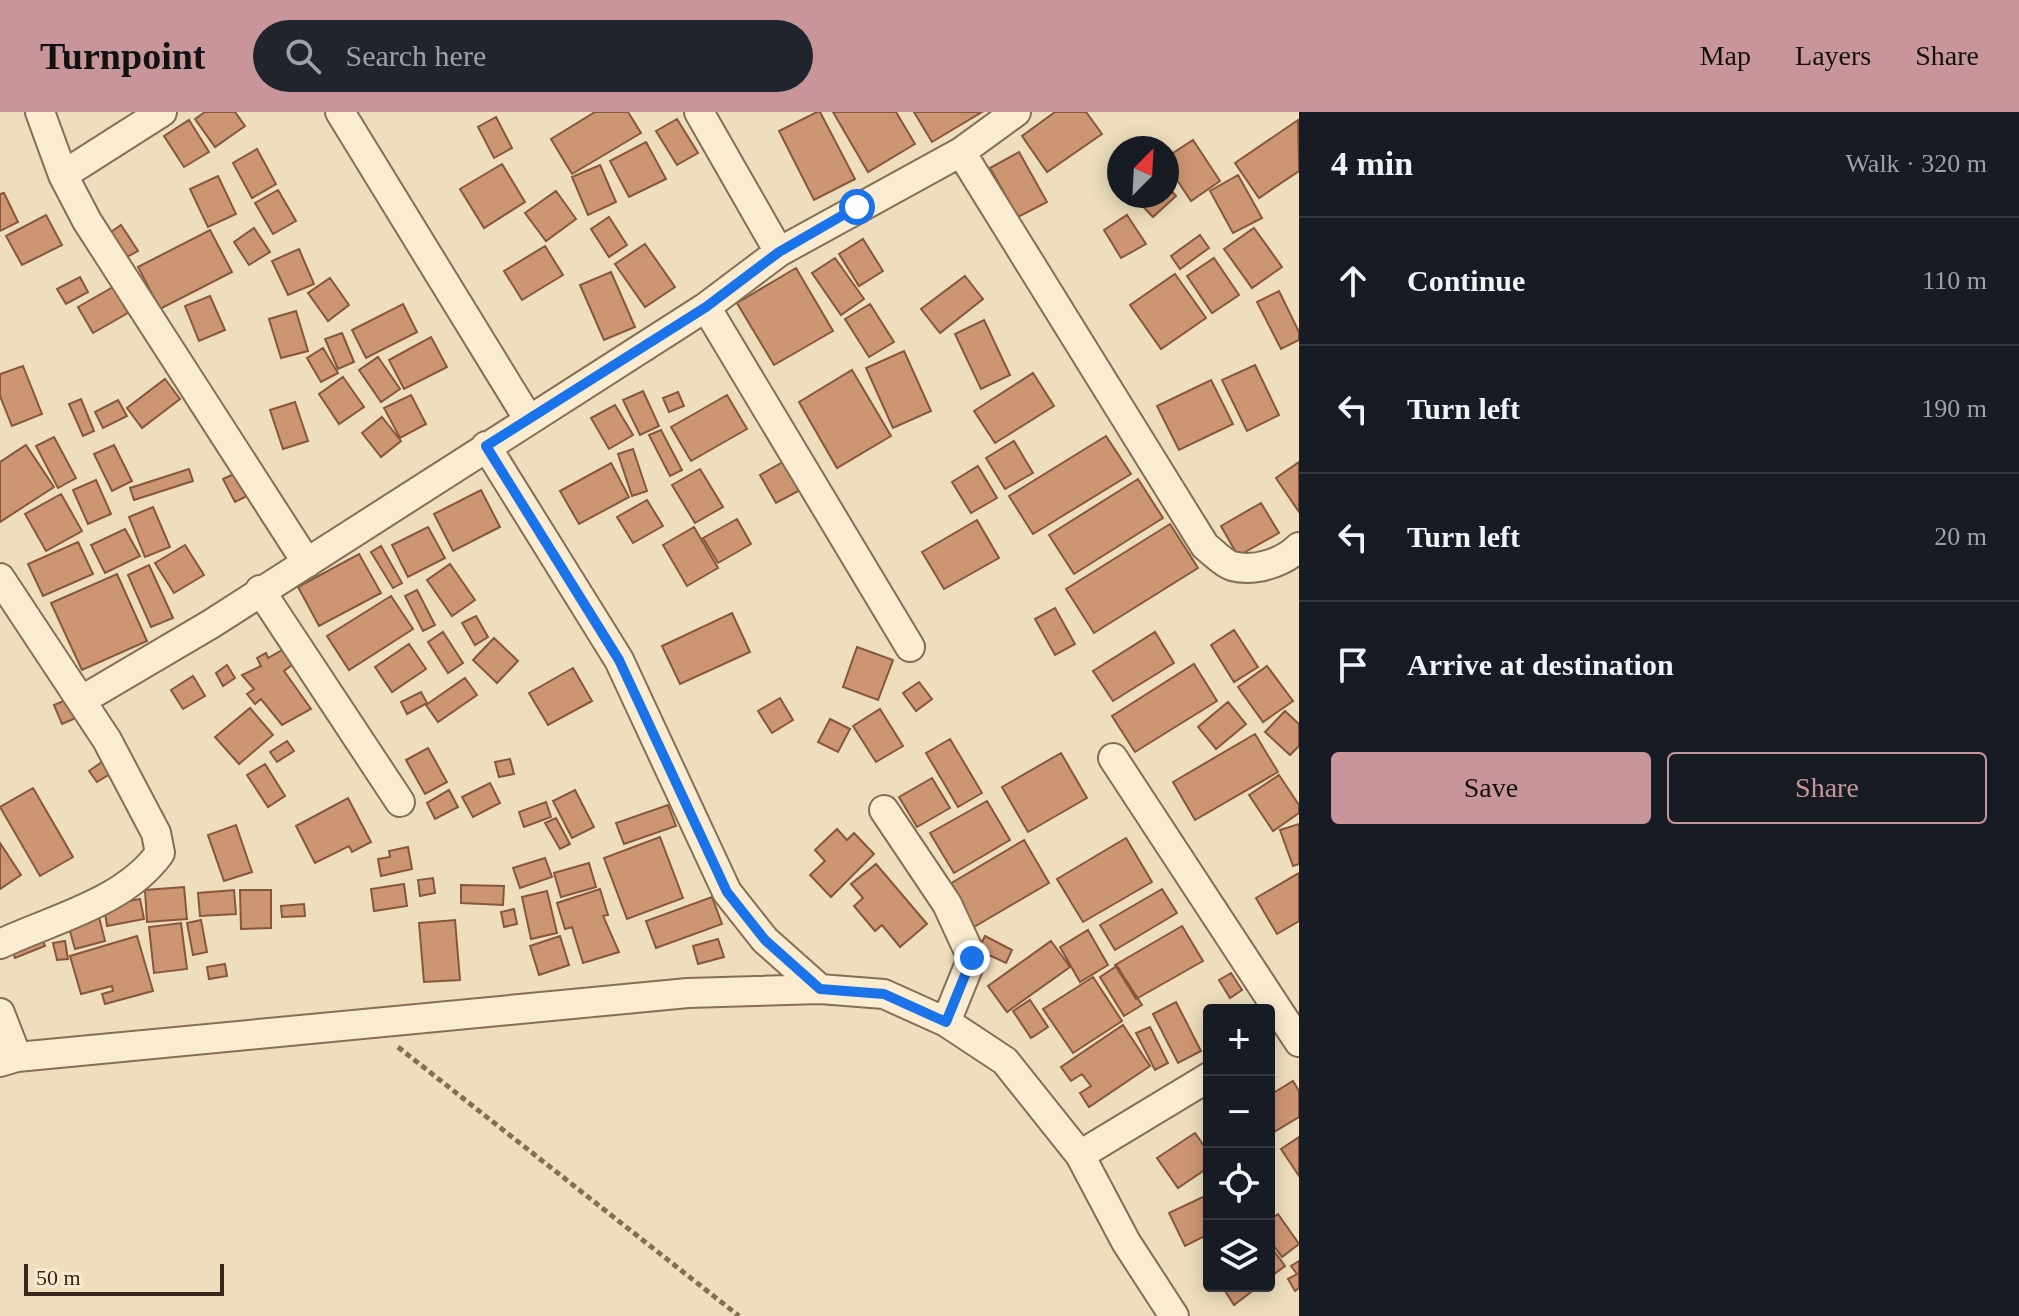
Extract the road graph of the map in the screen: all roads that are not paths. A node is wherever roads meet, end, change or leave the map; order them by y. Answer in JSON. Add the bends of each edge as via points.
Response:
{"nodes":[{"id":1,"x":40,"y":112,"type":"edge"},
{"id":2,"x":162,"y":112,"type":"edge"},
{"id":3,"x":340,"y":112,"type":"edge"},
{"id":4,"x":699,"y":112,"type":"edge"},
{"id":5,"x":1016,"y":112,"type":"edge"},
{"id":6,"x":961,"y":152,"type":"junction"},
{"id":7,"x":63,"y":175,"type":"junction"},
{"id":8,"x":779,"y":252,"type":"junction"},
{"id":9,"x":706,"y":307,"type":"junction"},
{"id":10,"x":529,"y":420,"type":"junction"},
{"id":11,"x":486,"y":446,"type":"junction"},
{"id":12,"x":1296,"y":556,"type":"edge"},
{"id":13,"x":307,"y":563,"type":"junction"},
{"id":14,"x":0,"y":578,"type":"edge"},
{"id":15,"x":260,"y":590,"type":"junction"},
{"id":16,"x":910,"y":647,"type":"dead end"},
{"id":17,"x":82,"y":700,"type":"junction"},
{"id":18,"x":1113,"y":758,"type":"dead end"},
{"id":19,"x":400,"y":802,"type":"dead end"},
{"id":20,"x":884,"y":810,"type":"dead end"},
{"id":21,"x":0,"y":944,"type":"edge"},
{"id":22,"x":820,"y":989,"type":"junction"},
{"id":23,"x":0,"y":1013,"type":"edge"},
{"id":24,"x":946,"y":1022,"type":"junction"},
{"id":25,"x":1289,"y":1033,"type":"edge"},
{"id":26,"x":8,"y":1060,"type":"edge"},
{"id":27,"x":1203,"y":1081,"type":"edge"},
{"id":28,"x":1080,"y":1155,"type":"junction"},
{"id":29,"x":1174,"y":1316,"type":"edge"}],
"edges":[{"from":1,"to":7,"type":"street"},
{"from":2,"to":7,"type":"street"},
{"from":3,"to":10,"type":"street"},
{"from":4,"to":8,"type":"street"},
{"from":5,"to":6,"type":"street"},
{"from":6,"to":8,"type":"street"},
{"from":6,"to":12,"type":"street","via":[[1205,546],[1230,565],[1256,568]]},
{"from":7,"to":13,"type":"street","via":[[162,342]]},
{"from":8,"to":9,"type":"street"},
{"from":9,"to":10,"type":"street"},
{"from":9,"to":16,"type":"street"},
{"from":10,"to":11,"type":"street"},
{"from":11,"to":13,"type":"street"},
{"from":11,"to":22,"type":"street","via":[[619,660],[727,892],[765,940]]},
{"from":13,"to":15,"type":"street"},
{"from":14,"to":17,"type":"street"},
{"from":15,"to":17,"type":"street"},
{"from":15,"to":19,"type":"street"},
{"from":17,"to":21,"type":"street","via":[[156,833],[160,853],[144,874],[92,904]]},
{"from":18,"to":25,"type":"street"},
{"from":20,"to":24,"type":"street","via":[[947,904],[972,958]]},
{"from":22,"to":24,"type":"street","via":[[884,994]]},
{"from":22,"to":26,"type":"street","via":[[688,993]]},
{"from":23,"to":26,"type":"street"},
{"from":24,"to":28,"type":"street","via":[[1005,1061]]},
{"from":27,"to":28,"type":"street"},
{"from":28,"to":29,"type":"street","via":[[1126,1242]]}]}
